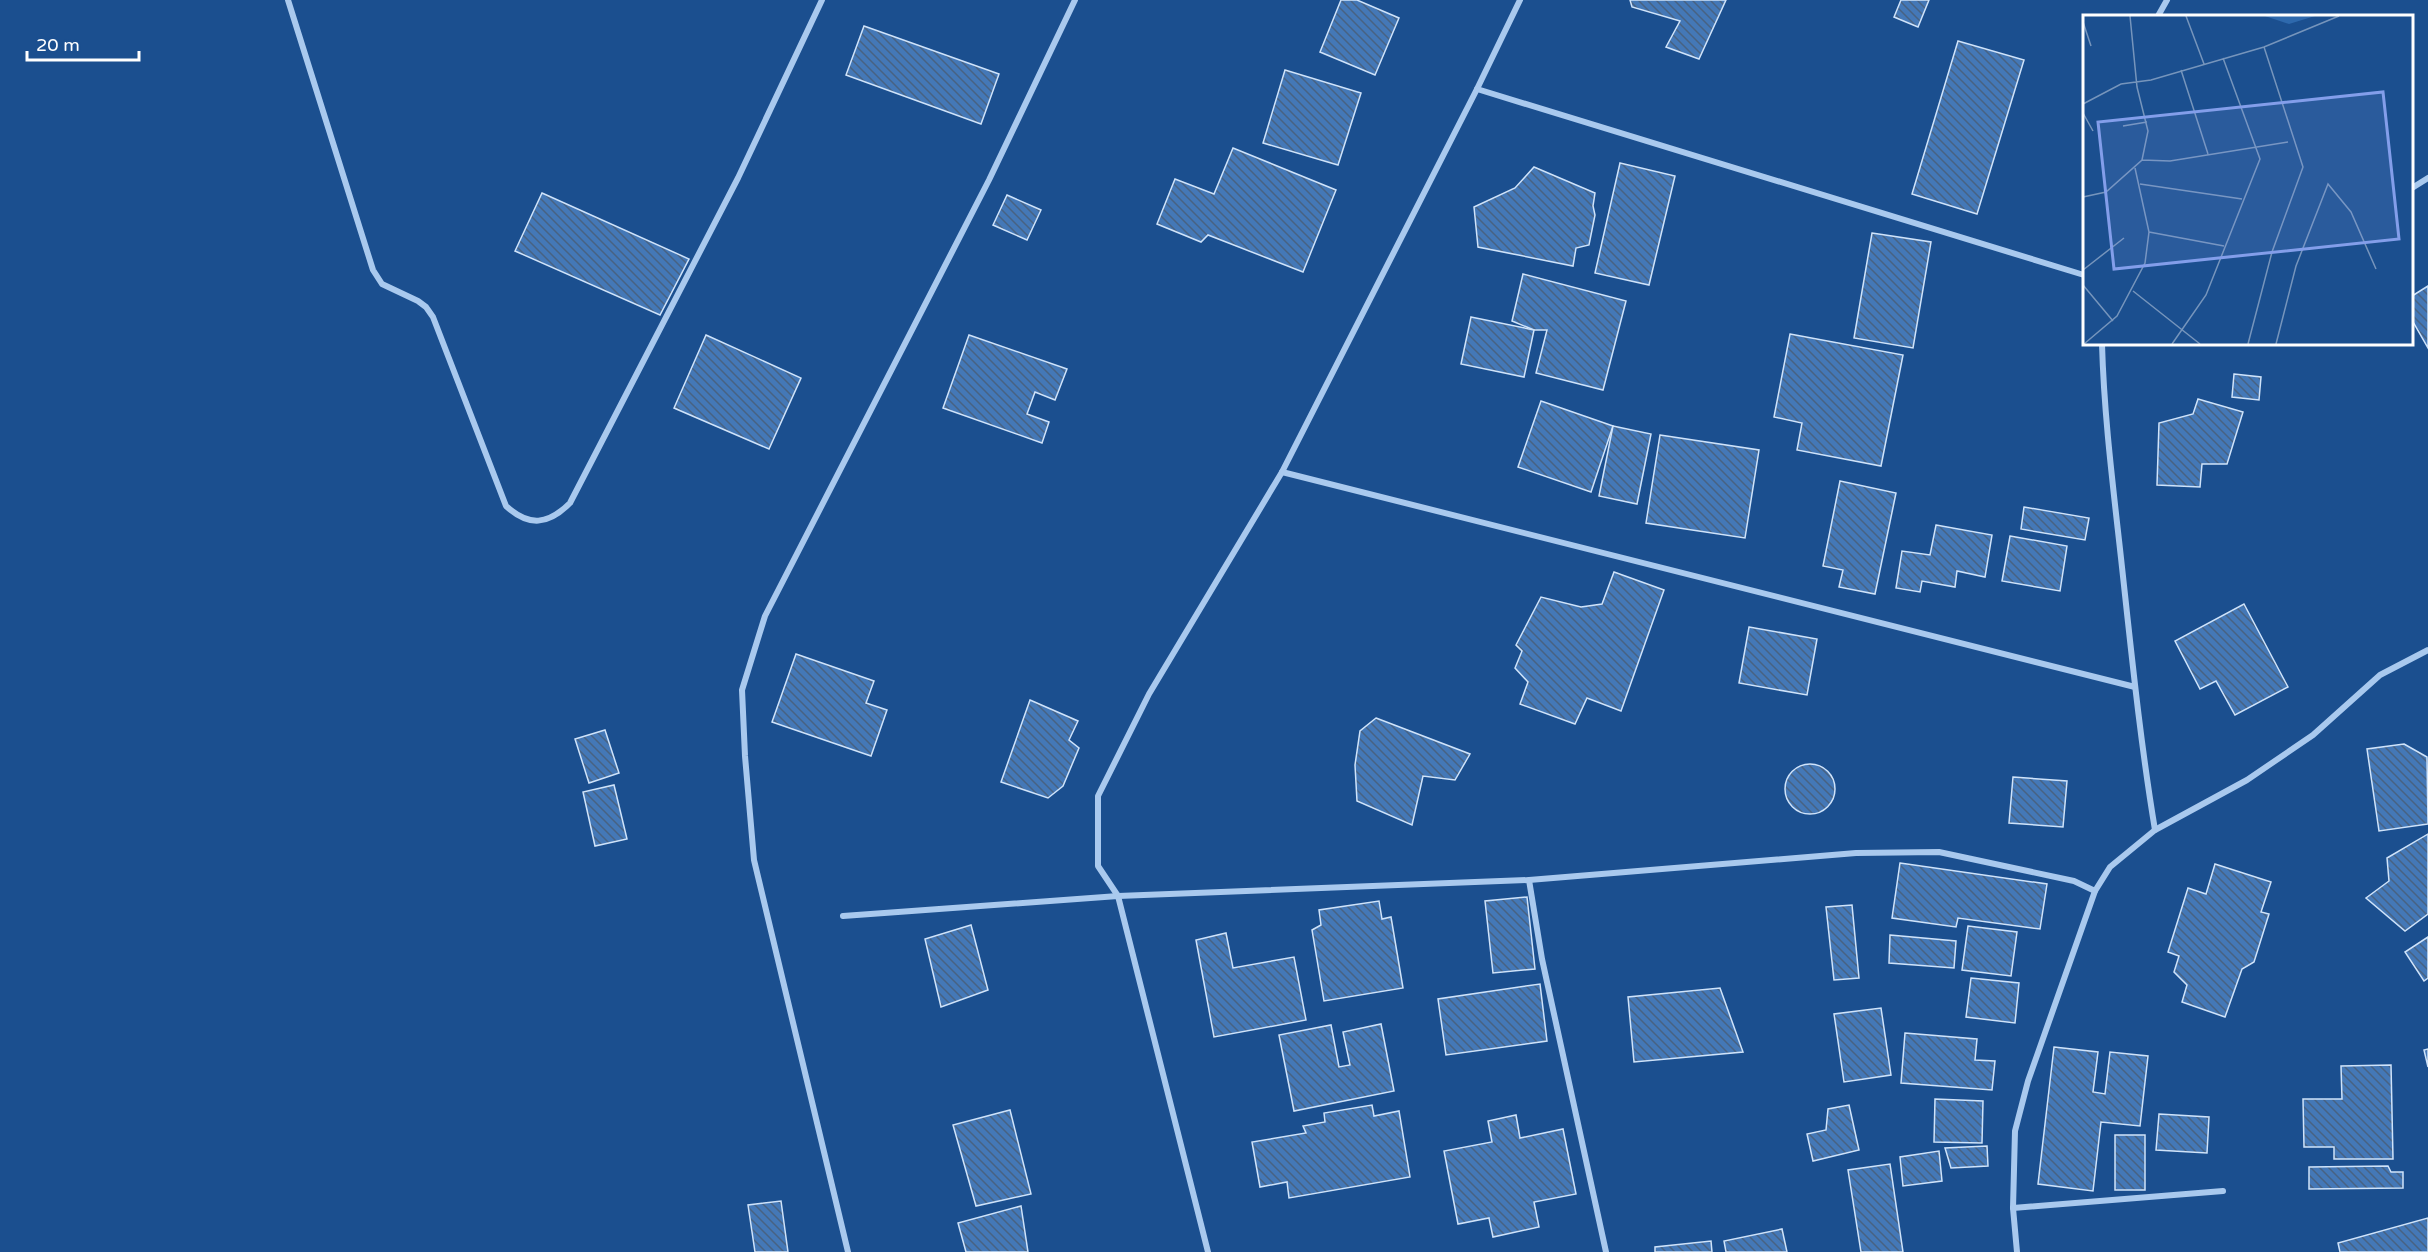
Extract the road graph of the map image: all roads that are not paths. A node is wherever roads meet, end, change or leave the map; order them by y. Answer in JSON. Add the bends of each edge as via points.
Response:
{"nodes":[{"id":1,"x":288,"y":0,"type":"edge"},
{"id":2,"x":822,"y":0,"type":"edge"},
{"id":3,"x":1075,"y":0,"type":"edge"},
{"id":4,"x":1520,"y":0,"type":"edge"},
{"id":5,"x":2167,"y":0,"type":"edge"},
{"id":6,"x":2159,"y":15,"type":"edge"},
{"id":7,"x":1477,"y":89,"type":"junction"},
{"id":8,"x":2428,"y":178,"type":"edge"},
{"id":9,"x":2413,"y":187,"type":"edge"},
{"id":10,"x":2083,"y":274,"type":"edge"},
{"id":11,"x":2102,"y":345,"type":"edge"},
{"id":12,"x":1282,"y":472,"type":"junction"},
{"id":13,"x":2428,"y":650,"type":"edge"},
{"id":14,"x":2135,"y":687,"type":"junction"},
{"id":15,"x":2155,"y":830,"type":"junction"},
{"id":16,"x":1529,"y":880,"type":"junction"},
{"id":17,"x":2095,"y":891,"type":"junction"},
{"id":18,"x":1118,"y":896,"type":"junction"},
{"id":19,"x":843,"y":915,"type":"dead end"},
{"id":20,"x":2223,"y":1191,"type":"dead end"},
{"id":21,"x":2013,"y":1208,"type":"junction"},
{"id":22,"x":848,"y":1252,"type":"edge"},
{"id":23,"x":1208,"y":1252,"type":"edge"},
{"id":24,"x":1606,"y":1252,"type":"edge"},
{"id":25,"x":2017,"y":1252,"type":"edge"}],
"edges":[{"from":1,"to":2,"type":"street","via":[[373,270],[382,284],[426,307],[433,317],[506,506],[529,521],[560,513],[570,502],[738,178]]},
{"from":3,"to":22,"type":"street","via":[[989,180],[765,616],[742,690],[754,860]]},
{"from":4,"to":7,"type":"street"},
{"from":5,"to":6,"type":"street"},
{"from":7,"to":10,"type":"street"},
{"from":7,"to":12,"type":"street"},
{"from":8,"to":9,"type":"street"},
{"from":11,"to":14,"type":"street"},
{"from":12,"to":14,"type":"street"},
{"from":12,"to":18,"type":"street","via":[[1149,694],[1098,796],[1098,866]]},
{"from":13,"to":15,"type":"street","via":[[2380,675],[2313,735],[2247,780]]},
{"from":14,"to":15,"type":"street"},
{"from":15,"to":17,"type":"street","via":[[2110,867]]},
{"from":16,"to":17,"type":"street","via":[[1856,853],[1938,852],[2074,881]]},
{"from":16,"to":18,"type":"street"},
{"from":16,"to":24,"type":"street","via":[[1542,959]]},
{"from":17,"to":21,"type":"street","via":[[2028,1081],[2015,1131]]},
{"from":18,"to":19,"type":"street"},
{"from":18,"to":23,"type":"street"},
{"from":20,"to":21,"type":"street"},
{"from":21,"to":25,"type":"street"}]}
